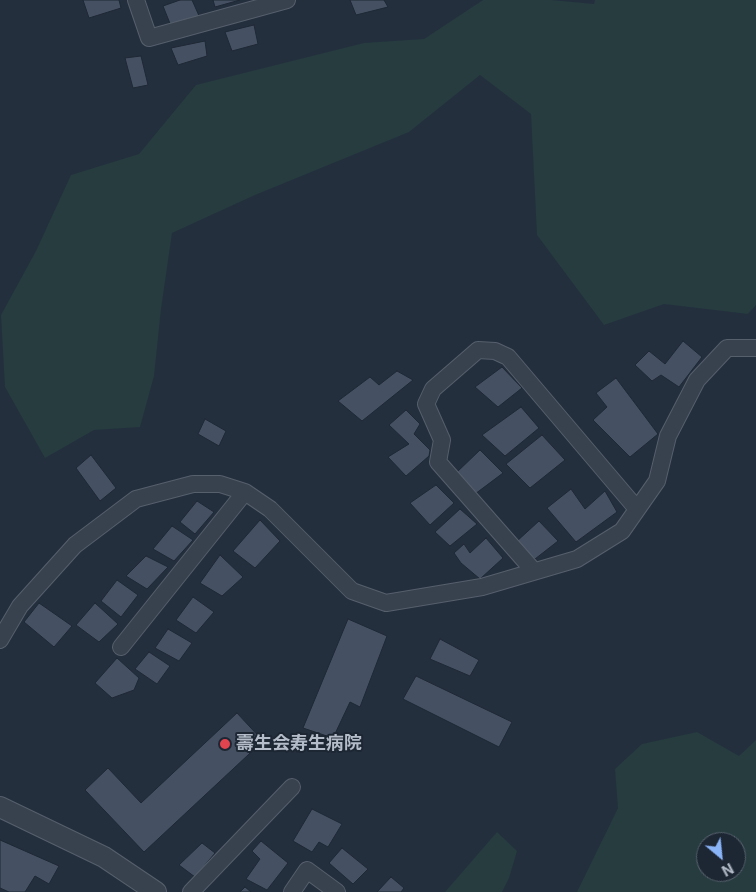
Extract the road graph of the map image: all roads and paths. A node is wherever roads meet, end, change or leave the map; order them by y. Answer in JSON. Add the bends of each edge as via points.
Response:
{"nodes":[{"id":1,"x":136,"y":0,"type":"edge"},
{"id":2,"x":286,"y":0,"type":"edge"},
{"id":3,"x":756,"y":348,"type":"edge"},
{"id":4,"x":245,"y":492,"type":"junction"},
{"id":5,"x":638,"y":509,"type":"junction"},
{"id":6,"x":533,"y":570,"type":"junction"},
{"id":7,"x":0,"y":640,"type":"edge"},
{"id":8,"x":121,"y":647,"type":"dead end"},
{"id":9,"x":292,"y":787,"type":"dead end"},
{"id":10,"x":0,"y":808,"type":"edge"},
{"id":11,"x":156,"y":892,"type":"edge"},
{"id":12,"x":191,"y":892,"type":"edge"},
{"id":13,"x":292,"y":892,"type":"edge"},
{"id":14,"x":337,"y":892,"type":"edge"}],
"edges":[{"from":1,"to":2,"type":"street","via":[[148,38]]},
{"from":3,"to":5,"type":"street","via":[[727,348],[697,380],[668,436],[657,481]]},
{"from":4,"to":6,"type":"street","via":[[270,509],[352,591],[386,604],[482,587]]},
{"from":4,"to":7,"type":"street","via":[[220,484],[193,484],[136,499],[76,545],[20,606]]},
{"from":4,"to":8,"type":"street"},
{"from":5,"to":6,"type":"street","via":[[622,531],[576,559]]},
{"from":5,"to":6,"type":"street","via":[[508,357],[495,351],[478,350],[433,389],[426,404],[442,440],[438,462]]},
{"from":9,"to":12,"type":"street"},
{"from":10,"to":11,"type":"street","via":[[104,857]]},
{"from":13,"to":14,"type":"street","via":[[307,870]]}]}
